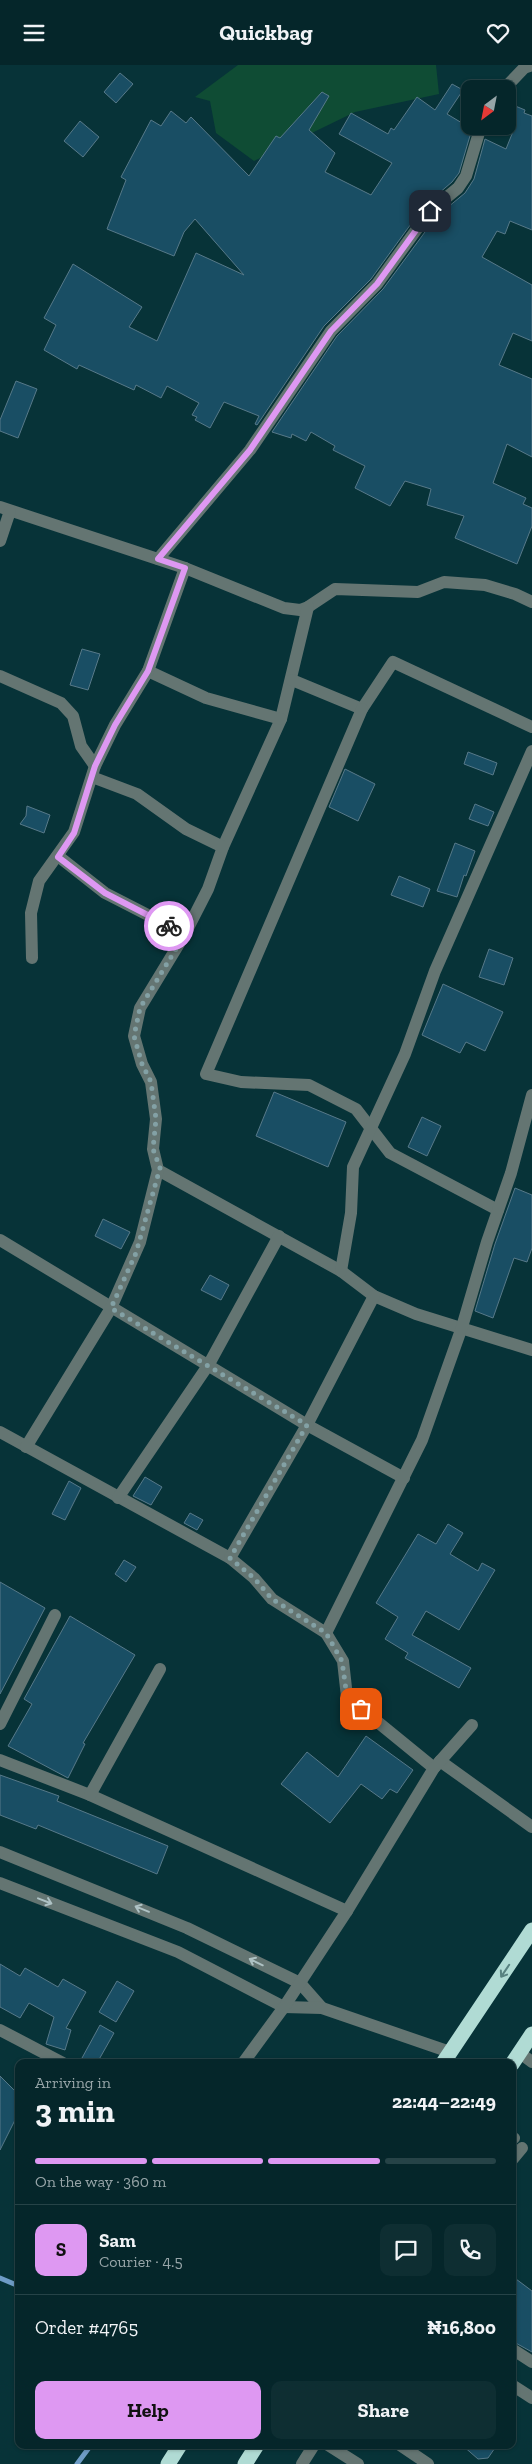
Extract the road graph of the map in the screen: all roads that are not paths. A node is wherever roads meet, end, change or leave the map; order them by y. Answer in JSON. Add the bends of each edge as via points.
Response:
{"nodes":[{"id":1,"x":532,"y":65,"type":"edge"},
{"id":2,"x":513,"y":80,"type":"edge"},
{"id":3,"x":478,"y":135,"type":"edge"},
{"id":4,"x":5,"y":509,"type":"edge"},
{"id":5,"x":0,"y":541,"type":"edge"},
{"id":6,"x":158,"y":559,"type":"junction"},
{"id":7,"x":185,"y":568,"type":"junction"},
{"id":8,"x":532,"y":602,"type":"edge"},
{"id":9,"x":308,"y":607,"type":"junction"},
{"id":10,"x":148,"y":671,"type":"junction"},
{"id":11,"x":0,"y":676,"type":"edge"},
{"id":12,"x":292,"y":680,"type":"junction"},
{"id":13,"x":362,"y":709,"type":"junction"},
{"id":14,"x":281,"y":719,"type":"junction"},
{"id":15,"x":532,"y":727,"type":"edge"},
{"id":16,"x":532,"y":751,"type":"edge"},
{"id":17,"x":94,"y":771,"type":"junction"},
{"id":18,"x":223,"y":847,"type":"junction"},
{"id":19,"x":58,"y":857,"type":"junction"},
{"id":20,"x":185,"y":934,"type":"junction"},
{"id":21,"x":32,"y":958,"type":"dead end"},
{"id":22,"x":532,"y":1095,"type":"edge"},
{"id":23,"x":372,"y":1127,"type":"junction"},
{"id":24,"x":158,"y":1170,"type":"junction"},
{"id":25,"x":498,"y":1210,"type":"junction"},
{"id":26,"x":278,"y":1236,"type":"junction"},
{"id":27,"x":0,"y":1240,"type":"edge"},
{"id":28,"x":341,"y":1271,"type":"junction"},
{"id":29,"x":374,"y":1296,"type":"junction"},
{"id":30,"x":111,"y":1308,"type":"junction"},
{"id":31,"x":462,"y":1327,"type":"junction"},
{"id":32,"x":532,"y":1350,"type":"edge"},
{"id":33,"x":209,"y":1365,"type":"junction"},
{"id":34,"x":307,"y":1425,"type":"junction"},
{"id":35,"x":0,"y":1432,"type":"edge"},
{"id":36,"x":26,"y":1447,"type":"junction"},
{"id":37,"x":404,"y":1478,"type":"junction"},
{"id":38,"x":118,"y":1498,"type":"junction"},
{"id":39,"x":230,"y":1558,"type":"junction"},
{"id":40,"x":55,"y":1615,"type":"dead end"},
{"id":41,"x":326,"y":1633,"type":"junction"},
{"id":42,"x":160,"y":1669,"type":"dead end"},
{"id":43,"x":0,"y":1724,"type":"edge"},
{"id":44,"x":472,"y":1725,"type":"dead end"},
{"id":45,"x":0,"y":1760,"type":"edge"},
{"id":46,"x":437,"y":1764,"type":"junction"},
{"id":47,"x":90,"y":1795,"type":"junction"},
{"id":48,"x":532,"y":1827,"type":"edge"},
{"id":49,"x":0,"y":1852,"type":"edge"},
{"id":50,"x":0,"y":1883,"type":"edge"},
{"id":51,"x":347,"y":1911,"type":"junction"},
{"id":52,"x":532,"y":1931,"type":"edge"},
{"id":53,"x":300,"y":1983,"type":"junction"},
{"id":54,"x":284,"y":2007,"type":"junction"},
{"id":55,"x":322,"y":2008,"type":"junction"},
{"id":56,"x":0,"y":2030,"type":"edge"},
{"id":57,"x":532,"y":2034,"type":"edge"},
{"id":58,"x":446,"y":2057,"type":"edge"},
{"id":59,"x":516,"y":2058,"type":"edge"},
{"id":60,"x":55,"y":2059,"type":"edge"},
{"id":61,"x":246,"y":2059,"type":"edge"},
{"id":62,"x":532,"y":2062,"type":"edge"},
{"id":63,"x":516,"y":2352,"type":"edge"},
{"id":64,"x":532,"y":2363,"type":"edge"},
{"id":65,"x":516,"y":2388,"type":"edge"},
{"id":66,"x":532,"y":2398,"type":"edge"},
{"id":67,"x":177,"y":2449,"type":"edge"},
{"id":68,"x":254,"y":2449,"type":"edge"},
{"id":69,"x":311,"y":2449,"type":"edge"},
{"id":70,"x":406,"y":2449,"type":"edge"},
{"id":71,"x":338,"y":2459,"type":"edge"},
{"id":72,"x":168,"y":2464,"type":"edge"},
{"id":73,"x":245,"y":2464,"type":"edge"},
{"id":74,"x":302,"y":2464,"type":"edge"},
{"id":75,"x":358,"y":2464,"type":"edge"},
{"id":76,"x":428,"y":2464,"type":"edge"}],
"edges":[{"from":1,"to":2,"type":"street","via":[[524,68]]},
{"from":3,"to":6,"type":"street","via":[[466,176],[458,188],[430,211],[377,284],[331,331],[250,450]]},
{"from":4,"to":5,"type":"street"},
{"from":4,"to":6,"type":"street"},
{"from":6,"to":7,"type":"street"},
{"from":7,"to":9,"type":"street","via":[[284,608],[300,610]]},
{"from":7,"to":10,"type":"street"},
{"from":8,"to":9,"type":"street","via":[[485,585],[444,583],[418,592],[334,589]]},
{"from":9,"to":12,"type":"street"},
{"from":10,"to":14,"type":"street","via":[[206,697]]},
{"from":10,"to":17,"type":"street","via":[[115,725]]},
{"from":11,"to":17,"type":"street","via":[[61,703],[73,715],[81,746]]},
{"from":12,"to":13,"type":"street"},
{"from":12,"to":14,"type":"street"},
{"from":13,"to":15,"type":"street","via":[[393,662]]},
{"from":13,"to":23,"type":"street","via":[[206,1074],[241,1082],[309,1085],[356,1109]]},
{"from":14,"to":18,"type":"street"},
{"from":16,"to":23,"type":"street","via":[[435,971],[405,1054]]},
{"from":17,"to":18,"type":"street","via":[[137,795],[186,829]]},
{"from":17,"to":19,"type":"street","via":[[74,833]]},
{"from":18,"to":20,"type":"street","via":[[208,889]]},
{"from":19,"to":20,"type":"street","via":[[105,893]]},
{"from":19,"to":21,"type":"street","via":[[46,869],[34,897]]},
{"from":20,"to":24,"type":"street","via":[[140,1008],[134,1036],[151,1082],[156,1119],[153,1149]]},
{"from":22,"to":25,"type":"street"},
{"from":23,"to":25,"type":"street","via":[[390,1153]]},
{"from":23,"to":28,"type":"street","via":[[353,1167],[351,1213]]},
{"from":24,"to":26,"type":"street"},
{"from":24,"to":30,"type":"street","via":[[140,1242]]},
{"from":25,"to":31,"type":"street"},
{"from":26,"to":28,"type":"street"},
{"from":26,"to":33,"type":"street"},
{"from":27,"to":30,"type":"street"},
{"from":28,"to":29,"type":"street"},
{"from":29,"to":31,"type":"street","via":[[416,1314]]},
{"from":29,"to":34,"type":"street"},
{"from":30,"to":33,"type":"street"},
{"from":30,"to":36,"type":"street"},
{"from":31,"to":32,"type":"street"},
{"from":31,"to":37,"type":"street","via":[[422,1440]]},
{"from":33,"to":34,"type":"street"},
{"from":33,"to":38,"type":"street"},
{"from":34,"to":37,"type":"street"},
{"from":34,"to":39,"type":"street"},
{"from":35,"to":36,"type":"street"},
{"from":36,"to":38,"type":"street"},
{"from":37,"to":41,"type":"street"},
{"from":38,"to":39,"type":"street"},
{"from":39,"to":41,"type":"street","via":[[272,1599]]},
{"from":40,"to":43,"type":"street"},
{"from":41,"to":46,"type":"street","via":[[342,1661],[347,1697]]},
{"from":42,"to":47,"type":"street"},
{"from":44,"to":46,"type":"street"},
{"from":45,"to":47,"type":"street"},
{"from":46,"to":48,"type":"street"},
{"from":46,"to":51,"type":"street"},
{"from":47,"to":51,"type":"street"},
{"from":53,"to":49,"type":"street","one_way":true,"via":[[187,1928]]},
{"from":50,"to":54,"type":"street","one_way":true,"via":[[178,1952]]},
{"from":51,"to":53,"type":"street"},
{"from":52,"to":58,"type":"highway","one_way":true},
{"from":53,"to":54,"type":"street"},
{"from":53,"to":55,"type":"street"},
{"from":54,"to":55,"type":"street"},
{"from":54,"to":61,"type":"street"},
{"from":55,"to":58,"type":"street"},
{"from":56,"to":60,"type":"street"},
{"from":57,"to":59,"type":"highway"},
{"from":59,"to":62,"type":"street"},
{"from":63,"to":64,"type":"street"},
{"from":65,"to":66,"type":"street"},
{"from":67,"to":72,"type":"highway"},
{"from":68,"to":73,"type":"highway"},
{"from":69,"to":74,"type":"street"},
{"from":70,"to":76,"type":"street"},
{"from":71,"to":75,"type":"street"}]}
